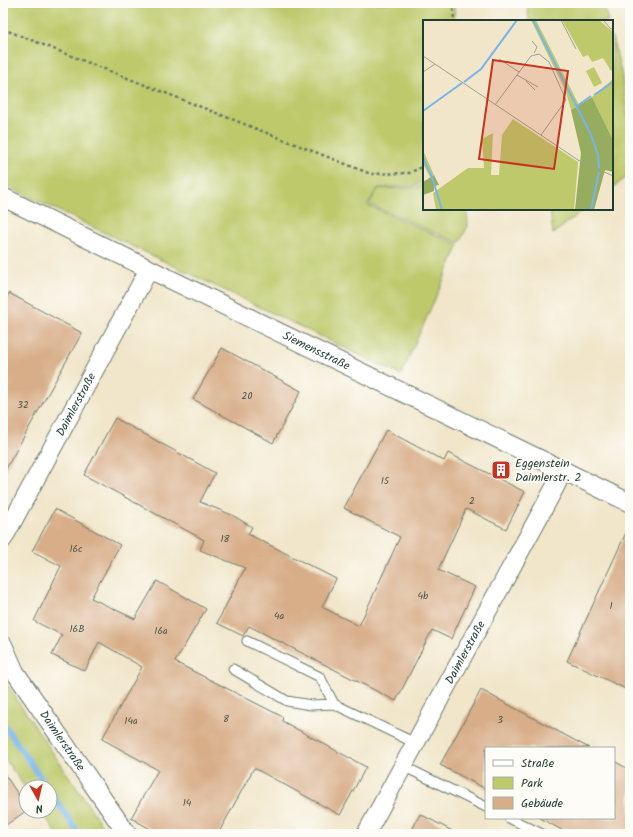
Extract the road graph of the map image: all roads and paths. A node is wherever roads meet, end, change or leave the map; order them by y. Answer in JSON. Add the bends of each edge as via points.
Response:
{"nodes":[{"id":1,"x":453,"y":3,"type":"edge"},
{"id":2,"x":454,"y":20,"type":"edge"},
{"id":3,"x":3,"y":29,"type":"edge"},
{"id":4,"x":423,"y":166,"type":"edge"},
{"id":5,"x":3,"y":197,"type":"edge"},
{"id":6,"x":149,"y":269,"type":"junction"},
{"id":7,"x":563,"y":470,"type":"junction"},
{"id":8,"x":630,"y":503,"type":"edge"},
{"id":9,"x":3,"y":539,"type":"edge"},
{"id":10,"x":248,"y":641,"type":"dead end"},
{"id":11,"x":3,"y":645,"type":"edge"},
{"id":12,"x":233,"y":669,"type":"dead end"},
{"id":13,"x":334,"y":704,"type":"junction"},
{"id":14,"x":415,"y":743,"type":"junction"},
{"id":15,"x":403,"y":766,"type":"junction"},
{"id":16,"x":485,"y":807,"type":"edge"},
{"id":17,"x":511,"y":819,"type":"edge"},
{"id":18,"x":127,"y":834,"type":"edge"},
{"id":19,"x":366,"y":834,"type":"edge"},
{"id":20,"x":542,"y":834,"type":"edge"}],
"edges":[{"from":1,"to":2,"type":"path"},
{"from":3,"to":4,"type":"path","via":[[371,174],[409,173]]},
{"from":5,"to":6,"type":"street","name":"Siemensstraße"},
{"from":6,"to":7,"type":"street","name":"Siemensstraße"},
{"from":6,"to":9,"type":"street","name":"Daimlerstraße"},
{"from":7,"to":8,"type":"street","name":"Siemensstraße"},
{"from":7,"to":14,"type":"street","name":"Daimlerstraße"},
{"from":10,"to":13,"type":"lane","via":[[320,677]]},
{"from":11,"to":18,"type":"street","name":"Daimlerstraße","via":[[15,672]]},
{"from":12,"to":13,"type":"lane","via":[[287,701],[311,705]]},
{"from":13,"to":14,"type":"lane"},
{"from":14,"to":15,"type":"street","name":"Daimlerstraße"},
{"from":15,"to":16,"type":"lane"},
{"from":15,"to":19,"type":"street","name":"Daimlerstraße"},
{"from":17,"to":20,"type":"lane"}]}
